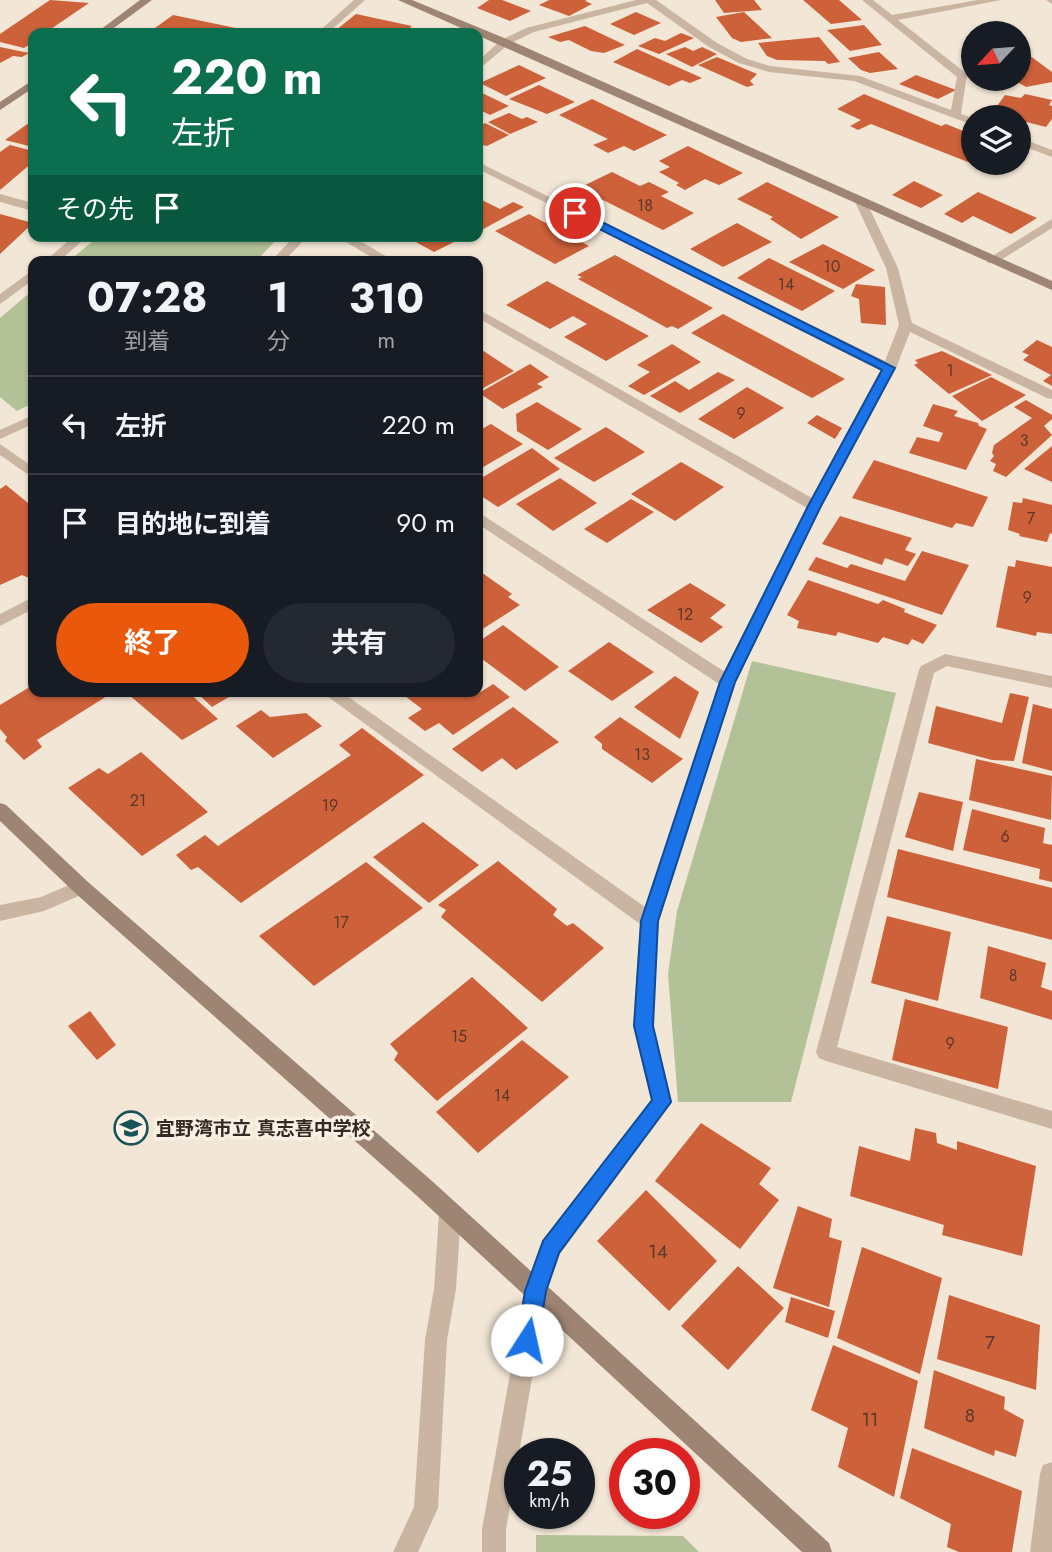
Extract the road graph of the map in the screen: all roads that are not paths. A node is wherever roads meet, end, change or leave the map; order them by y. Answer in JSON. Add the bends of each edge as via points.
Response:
{"nodes":[{"id":1,"x":147,"y":0,"type":"edge"},
{"id":2,"x":360,"y":0,"type":"edge"},
{"id":3,"x":404,"y":0,"type":"edge"},
{"id":4,"x":649,"y":0,"type":"edge"},
{"id":5,"x":867,"y":0,"type":"edge"},
{"id":6,"x":996,"y":0,"type":"edge"},
{"id":7,"x":890,"y":18,"type":"junction"},
{"id":8,"x":108,"y":28,"type":"edge"},
{"id":9,"x":328,"y":28,"type":"edge"},
{"id":10,"x":471,"y":28,"type":"edge"},
{"id":11,"x":483,"y":33,"type":"edge"},
{"id":12,"x":505,"y":42,"type":"junction"},
{"id":13,"x":483,"y":62,"type":"edge"},
{"id":14,"x":28,"y":87,"type":"edge"},
{"id":15,"x":0,"y":107,"type":"edge"},
{"id":16,"x":956,"y":115,"type":"junction"},
{"id":17,"x":961,"y":117,"type":"edge"},
{"id":18,"x":1031,"y":145,"type":"edge"},
{"id":19,"x":1052,"y":154,"type":"edge"},
{"id":20,"x":483,"y":167,"type":"edge"},
{"id":21,"x":0,"y":198,"type":"edge"},
{"id":22,"x":861,"y":202,"type":"junction"},
{"id":23,"x":28,"y":206,"type":"edge"},
{"id":24,"x":1052,"y":223,"type":"edge"},
{"id":25,"x":75,"y":242,"type":"edge"},
{"id":26,"x":296,"y":242,"type":"edge"},
{"id":27,"x":353,"y":242,"type":"edge"},
{"id":28,"x":57,"y":256,"type":"edge"},
{"id":29,"x":282,"y":256,"type":"edge"},
{"id":30,"x":378,"y":256,"type":"edge"},
{"id":31,"x":992,"y":260,"type":"junction"},
{"id":32,"x":28,"y":278,"type":"edge"},
{"id":33,"x":1052,"y":286,"type":"edge"},
{"id":34,"x":0,"y":300,"type":"edge"},
{"id":35,"x":483,"y":316,"type":"edge"},
{"id":36,"x":905,"y":325,"type":"junction"},
{"id":37,"x":889,"y":368,"type":"junction"},
{"id":38,"x":1052,"y":395,"type":"edge"},
{"id":39,"x":28,"y":421,"type":"edge"},
{"id":40,"x":0,"y":435,"type":"edge"},
{"id":41,"x":0,"y":448,"type":"edge"},
{"id":42,"x":28,"y":470,"type":"edge"},
{"id":43,"x":815,"y":506,"type":"junction"},
{"id":44,"x":483,"y":520,"type":"edge"},
{"id":45,"x":28,"y":605,"type":"edge"},
{"id":46,"x":0,"y":621,"type":"edge"},
{"id":47,"x":728,"y":682,"type":"junction"},
{"id":48,"x":1052,"y":682,"type":"edge"},
{"id":49,"x":336,"y":697,"type":"edge"},
{"id":50,"x":0,"y":810,"type":"edge"},
{"id":51,"x":81,"y":887,"type":"junction"},
{"id":52,"x":0,"y":913,"type":"edge"},
{"id":53,"x":650,"y":921,"type":"junction"},
{"id":54,"x":1052,"y":1120,"type":"edge"},
{"id":55,"x":450,"y":1214,"type":"junction"},
{"id":56,"x":536,"y":1291,"type":"junction"},
{"id":57,"x":1052,"y":1474,"type":"edge"},
{"id":58,"x":405,"y":1552,"type":"edge"},
{"id":59,"x":494,"y":1552,"type":"edge"},
{"id":60,"x":820,"y":1552,"type":"edge"},
{"id":61,"x":1042,"y":1552,"type":"edge"}],
"edges":[{"from":1,"to":8,"type":"street"},
{"from":2,"to":9,"type":"street"},
{"from":3,"to":10,"type":"street"},
{"from":4,"to":12,"type":"street","via":[[530,30]]},
{"from":4,"to":16,"type":"street","via":[[743,61],[769,69],[856,78]]},
{"from":5,"to":7,"type":"street"},
{"from":6,"to":7,"type":"street"},
{"from":7,"to":16,"type":"street","via":[[962,76]]},
{"from":11,"to":12,"type":"street"},
{"from":12,"to":13,"type":"street"},
{"from":12,"to":22,"type":"street"},
{"from":14,"to":15,"type":"street"},
{"from":16,"to":17,"type":"street"},
{"from":18,"to":19,"type":"street"},
{"from":20,"to":37,"type":"street"},
{"from":21,"to":23,"type":"street"},
{"from":22,"to":31,"type":"street"},
{"from":22,"to":36,"type":"street","via":[[892,268]]},
{"from":24,"to":31,"type":"street"},
{"from":25,"to":28,"type":"street"},
{"from":26,"to":29,"type":"street"},
{"from":27,"to":30,"type":"street"},
{"from":31,"to":33,"type":"street"},
{"from":32,"to":34,"type":"street"},
{"from":35,"to":43,"type":"street"},
{"from":36,"to":37,"type":"street"},
{"from":36,"to":38,"type":"street"},
{"from":37,"to":43,"type":"street"},
{"from":39,"to":40,"type":"street"},
{"from":41,"to":42,"type":"street"},
{"from":43,"to":47,"type":"street"},
{"from":44,"to":47,"type":"street"},
{"from":45,"to":46,"type":"street"},
{"from":47,"to":53,"type":"street"},
{"from":48,"to":54,"type":"street","via":[[945,660],[927,670],[826,1052]]},
{"from":49,"to":53,"type":"street"},
{"from":50,"to":51,"type":"street"},
{"from":51,"to":52,"type":"street","via":[[44,904]]},
{"from":51,"to":55,"type":"street"},
{"from":53,"to":56,"type":"street","via":[[643,1026],[662,1102],[551,1248]]},
{"from":55,"to":56,"type":"street"},
{"from":55,"to":58,"type":"street","via":[[436,1340],[426,1508]]},
{"from":56,"to":59,"type":"street","via":[[494,1529]]},
{"from":56,"to":60,"type":"street"},
{"from":57,"to":61,"type":"street"}]}
